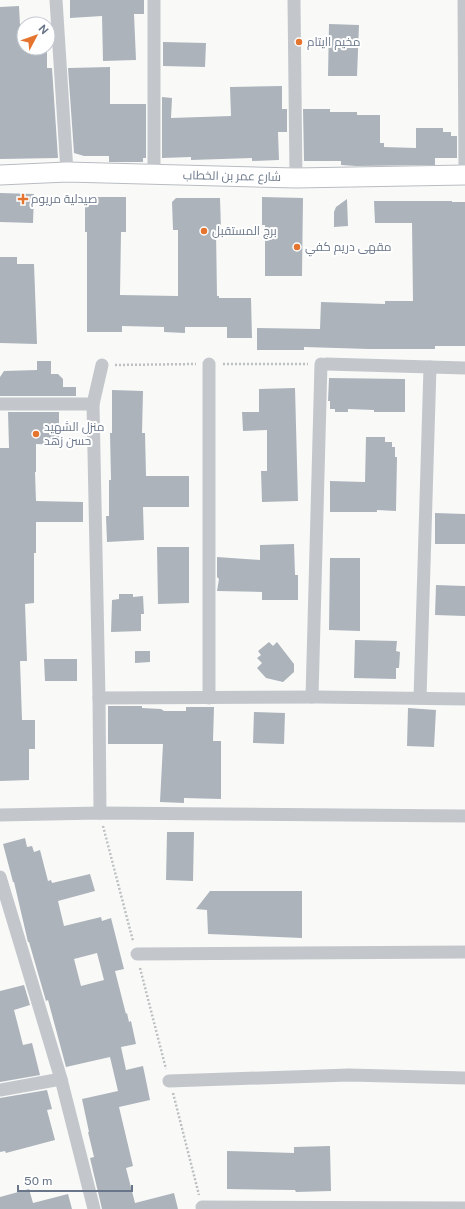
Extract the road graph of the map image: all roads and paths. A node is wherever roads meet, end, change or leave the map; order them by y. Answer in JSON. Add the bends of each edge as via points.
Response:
{"nodes":[{"id":1,"x":56,"y":0,"type":"edge"},
{"id":2,"x":154,"y":0,"type":"edge"},
{"id":3,"x":294,"y":0,"type":"edge"},
{"id":4,"x":464,"y":0,"type":"edge"},
{"id":5,"x":67,"y":172,"type":"junction"},
{"id":6,"x":154,"y":174,"type":"junction"},
{"id":7,"x":0,"y":175,"type":"edge"},
{"id":8,"x":465,"y":175,"type":"edge"},
{"id":9,"x":296,"y":178,"type":"junction"},
{"id":10,"x":209,"y":364,"type":"dead end"},
{"id":11,"x":102,"y":365,"type":"dead end"},
{"id":12,"x":430,"y":367,"type":"junction"},
{"id":13,"x":465,"y":368,"type":"edge"},
{"id":14,"x":0,"y":404,"type":"edge"},
{"id":15,"x":93,"y":404,"type":"junction"},
{"id":16,"x":312,"y":697,"type":"junction"},
{"id":17,"x":99,"y":698,"type":"junction"},
{"id":18,"x":209,"y":698,"type":"junction"},
{"id":19,"x":420,"y":698,"type":"junction"},
{"id":20,"x":465,"y":699,"type":"edge"},
{"id":21,"x":100,"y":813,"type":"junction"},
{"id":22,"x":0,"y":815,"type":"edge"},
{"id":23,"x":465,"y":816,"type":"edge"},
{"id":24,"x":0,"y":876,"type":"edge"},
{"id":25,"x":465,"y":952,"type":"edge"},
{"id":26,"x":136,"y":954,"type":"dead end"},
{"id":27,"x":465,"y":1078,"type":"edge"},
{"id":28,"x":61,"y":1079,"type":"junction"},
{"id":29,"x":170,"y":1081,"type":"dead end"},
{"id":30,"x":0,"y":1090,"type":"edge"},
{"id":31,"x":202,"y":1207,"type":"dead end"},
{"id":32,"x":465,"y":1208,"type":"edge"},
{"id":33,"x":94,"y":1209,"type":"edge"}],
"edges":[{"from":1,"to":5,"type":"street"},
{"from":2,"to":6,"type":"street"},
{"from":3,"to":9,"type":"street"},
{"from":4,"to":8,"type":"street"},
{"from":5,"to":6,"type":"street","name":"شارع عمر بن الخطاب"},
{"from":5,"to":7,"type":"street","name":"شارع عمر بن الخطاب"},
{"from":6,"to":9,"type":"street","name":"شارع عمر بن الخطاب"},
{"from":8,"to":9,"type":"street","name":"شارع عمر بن الخطاب"},
{"from":10,"to":18,"type":"street"},
{"from":11,"to":15,"type":"street"},
{"from":12,"to":13,"type":"street"},
{"from":12,"to":16,"type":"street","via":[[324,364]]},
{"from":12,"to":19,"type":"street"},
{"from":14,"to":15,"type":"street"},
{"from":15,"to":17,"type":"street"},
{"from":16,"to":18,"type":"street"},
{"from":16,"to":19,"type":"street"},
{"from":17,"to":18,"type":"street"},
{"from":17,"to":21,"type":"street"},
{"from":19,"to":20,"type":"street"},
{"from":21,"to":22,"type":"street"},
{"from":21,"to":23,"type":"street"},
{"from":24,"to":28,"type":"street"},
{"from":25,"to":26,"type":"street"},
{"from":27,"to":29,"type":"street","via":[[349,1075]]},
{"from":28,"to":30,"type":"street"},
{"from":28,"to":33,"type":"street"},
{"from":31,"to":32,"type":"street"}]}
